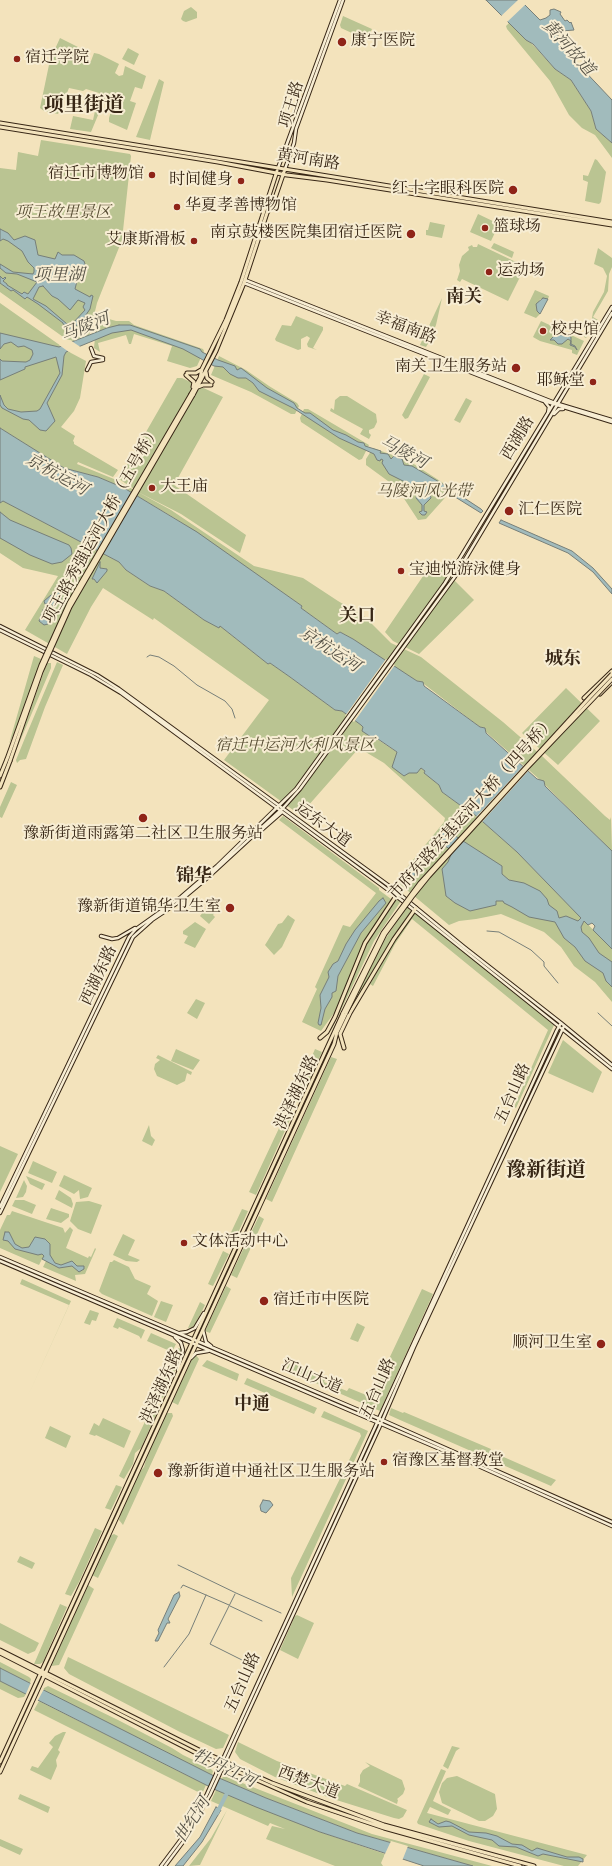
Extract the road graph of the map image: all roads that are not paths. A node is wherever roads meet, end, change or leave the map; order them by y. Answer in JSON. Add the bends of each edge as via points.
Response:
{"nodes":[{"id":1,"x":341,"y":0,"type":"edge"},
{"id":2,"x":0,"y":123,"type":"edge"},
{"id":3,"x":0,"y":127,"type":"edge"},
{"id":4,"x":278,"y":168,"type":"junction"},
{"id":5,"x":285,"y":168,"type":"junction"},
{"id":6,"x":276,"y":173,"type":"junction"},
{"id":7,"x":283,"y":175,"type":"junction"},
{"id":8,"x":612,"y":222,"type":"edge"},
{"id":9,"x":612,"y":226,"type":"edge"},
{"id":10,"x":243,"y":281,"type":"junction"},
{"id":11,"x":612,"y":307,"type":"edge"},
{"id":12,"x":612,"y":313,"type":"edge"},
{"id":13,"x":90,"y":348,"type":"dead end"},
{"id":14,"x":202,"y":369,"type":"junction"},
{"id":15,"x":206,"y":369,"type":"junction"},
{"id":16,"x":87,"y":370,"type":"dead end"},
{"id":17,"x":192,"y":394,"type":"junction"},
{"id":18,"x":562,"y":394,"type":"junction"},
{"id":19,"x":542,"y":399,"type":"junction"},
{"id":20,"x":556,"y":404,"type":"junction"},
{"id":21,"x":569,"y":408,"type":"junction"},
{"id":22,"x":546,"y":421,"type":"junction"},
{"id":23,"x":612,"y":421,"type":"edge"},
{"id":24,"x":0,"y":626,"type":"edge"},
{"id":25,"x":0,"y":630,"type":"edge"},
{"id":26,"x":612,"y":673,"type":"edge"},
{"id":27,"x":612,"y":681,"type":"edge"},
{"id":28,"x":584,"y":698,"type":"dead end"},
{"id":29,"x":590,"y":703,"type":"dead end"},
{"id":30,"x":9,"y":760,"type":"junction"},
{"id":31,"x":0,"y":776,"type":"edge"},
{"id":32,"x":0,"y":787,"type":"edge"},
{"id":33,"x":286,"y":799,"type":"joint"},
{"id":34,"x":289,"y":801,"type":"joint"},
{"id":35,"x":279,"y":806,"type":"junction"},
{"id":36,"x":276,"y":808,"type":"junction"},
{"id":37,"x":283,"y":808,"type":"junction"},
{"id":38,"x":281,"y":812,"type":"junction"},
{"id":39,"x":397,"y":894,"type":"junction"},
{"id":40,"x":415,"y":909,"type":"junction"},
{"id":41,"x":151,"y":917,"type":"junction"},
{"id":42,"x":101,"y":936,"type":"dead end"},
{"id":43,"x":345,"y":1013,"type":"junction"},
{"id":44,"x":561,"y":1025,"type":"junction"},
{"id":45,"x":562,"y":1029,"type":"junction"},
{"id":46,"x":320,"y":1038,"type":"dead end"},
{"id":47,"x":344,"y":1048,"type":"dead end"},
{"id":48,"x":612,"y":1065,"type":"edge"},
{"id":49,"x":612,"y":1069,"type":"edge"},
{"id":50,"x":0,"y":1207,"type":"edge"},
{"id":51,"x":0,"y":1213,"type":"edge"},
{"id":52,"x":0,"y":1257,"type":"edge"},
{"id":53,"x":0,"y":1261,"type":"edge"},
{"id":54,"x":207,"y":1310,"type":"junction"},
{"id":55,"x":204,"y":1326,"type":"junction"},
{"id":56,"x":162,"y":1330,"type":"junction"},
{"id":57,"x":177,"y":1332,"type":"junction"},
{"id":58,"x":192,"y":1341,"type":"junction"},
{"id":59,"x":196,"y":1343,"type":"junction"},
{"id":60,"x":210,"y":1351,"type":"junction"},
{"id":61,"x":220,"y":1352,"type":"junction"},
{"id":62,"x":175,"y":1378,"type":"junction"},
{"id":63,"x":177,"y":1385,"type":"junction"},
{"id":64,"x":378,"y":1419,"type":"junction"},
{"id":65,"x":382,"y":1420,"type":"junction"},
{"id":66,"x":377,"y":1422,"type":"junction"},
{"id":67,"x":380,"y":1424,"type":"junction"},
{"id":68,"x":612,"y":1522,"type":"edge"},
{"id":69,"x":612,"y":1526,"type":"edge"},
{"id":70,"x":0,"y":1650,"type":"edge"},
{"id":71,"x":0,"y":1653,"type":"edge"},
{"id":72,"x":40,"y":1672,"type":"junction"},
{"id":73,"x":45,"y":1674,"type":"junction"},
{"id":74,"x":223,"y":1761,"type":"junction"},
{"id":75,"x":0,"y":1762,"type":"edge"},
{"id":76,"x":222,"y":1765,"type":"junction"},
{"id":77,"x":0,"y":1772,"type":"edge"},
{"id":78,"x":208,"y":1794,"type":"junction"},
{"id":79,"x":161,"y":1866,"type":"edge"},
{"id":80,"x":165,"y":1866,"type":"edge"},
{"id":81,"x":520,"y":1866,"type":"edge"},
{"id":82,"x":534,"y":1866,"type":"edge"}],
"edges":[{"from":1,"to":4,"type":"main road","name":"项王路"},
{"from":1,"to":5,"type":"main road","name":"项王路"},
{"from":2,"to":4,"type":"main road","name":"黄河南路"},
{"from":3,"to":6,"type":"main road","name":"黄河南路"},
{"from":4,"to":5,"type":"main road","name":"黄河南路"},
{"from":4,"to":6,"type":"main road","name":"项王路"},
{"from":5,"to":7,"type":"main road","name":"项王路"},
{"from":5,"to":8,"type":"main road","name":"黄河南路"},
{"from":6,"to":7,"type":"main road","name":"黄河南路"},
{"from":6,"to":10,"type":"main road","name":"项王路"},
{"from":7,"to":9,"type":"main road","name":"黄河南路"},
{"from":7,"to":10,"type":"main road","name":"项王路"},
{"from":10,"to":14,"type":"main road","name":"项王路"},
{"from":10,"to":15,"type":"main road","name":"项王路"},
{"from":10,"to":19,"type":"main road","name":"幸福南路"},
{"from":11,"to":18,"type":"main road","name":"西湖路"},
{"from":12,"to":18,"type":"main road","name":"西湖路"},
{"from":13,"to":16,"type":"main road","via":[[94,356],[103,359],[91,362]]},
{"from":14,"to":17,"type":"main road","name":"项王路"},
{"from":14,"to":17,"type":"main road","via":[[198,373],[186,374],[194,382]]},
{"from":15,"to":17,"type":"main road","name":"项王路"},
{"from":15,"to":17,"type":"main road","via":[[207,378],[212,383],[200,385]]},
{"from":17,"to":30,"type":"main road","name":"项王路秀强运河大桥（五号桥）","bridge":true,"via":[[69,603],[41,665]]},
{"from":18,"to":19,"type":"main road","via":[[554,399]]},
{"from":18,"to":20,"type":"main road","name":"西湖路"},
{"from":18,"to":21,"type":"main road","via":[[563,403]]},
{"from":19,"to":20,"type":"main road","name":"幸福南路"},
{"from":19,"to":22,"type":"main road","via":[[549,407]]},
{"from":20,"to":21,"type":"main road","name":"幸福南路"},
{"from":20,"to":22,"type":"main road","name":"西湖路"},
{"from":21,"to":22,"type":"main road","via":[[559,409]]},
{"from":21,"to":23,"type":"main road","name":"幸福南路"},
{"from":22,"to":33,"type":"main road","name":"西湖路","via":[[445,583],[296,789]]},
{"from":22,"to":34,"type":"main road","name":"西湖路","via":[[448,586]]},
{"from":24,"to":35,"type":"main road","name":"运东大道","via":[[108,682]]},
{"from":25,"to":36,"type":"main road","name":"运东大道","via":[[115,689]]},
{"from":26,"to":28,"type":"main road"},
{"from":26,"to":43,"type":"main road","name":"市府东路宏基运河大桥（四号桥）","bridge":true,"via":[[420,883],[380,938]]},
{"from":27,"to":29,"type":"main road"},
{"from":27,"to":43,"type":"main road","name":"市府东路宏基运河大桥（四号桥）","bridge":true,"via":[[527,768],[412,897],[385,934]]},
{"from":30,"to":31,"type":"main road"},
{"from":30,"to":32,"type":"main road"},
{"from":33,"to":35,"type":"main road","name":"西湖东路"},
{"from":34,"to":37,"type":"main road","name":"西湖东路"},
{"from":35,"to":36,"type":"main road","name":"西湖东路"},
{"from":35,"to":37,"type":"main road","name":"运东大道"},
{"from":36,"to":38,"type":"main road","name":"运东大道"},
{"from":36,"to":41,"type":"main road","name":"西湖东路","via":[[208,874]]},
{"from":37,"to":38,"type":"main road","name":"西湖东路"},
{"from":37,"to":39,"type":"main road","name":"运东大道"},
{"from":38,"to":39,"type":"main road","name":"运东大道"},
{"from":38,"to":51,"type":"main road","name":"西湖东路","via":[[206,879],[146,925],[131,940]]},
{"from":39,"to":40,"type":"main road","name":"运东大道"},
{"from":39,"to":46,"type":"main road","via":[[365,943],[333,1021]]},
{"from":40,"to":44,"type":"main road","name":"运东大道"},
{"from":40,"to":47,"type":"main road","via":[[350,1013],[340,1034]]},
{"from":41,"to":42,"type":"main road","via":[[118,938]]},
{"from":41,"to":50,"type":"main road","name":"西湖东路","via":[[133,932],[124,947]]},
{"from":43,"to":54,"type":"main road","name":"洪泽湖东路"},
{"from":43,"to":55,"type":"main road","name":"洪泽湖东路","via":[[334,1044]]},
{"from":44,"to":45,"type":"main road","name":"五台山路"},
{"from":44,"to":48,"type":"main road","name":"运东大道"},
{"from":44,"to":64,"type":"main road","name":"五台山路"},
{"from":45,"to":49,"type":"main road"},
{"from":45,"to":65,"type":"main road","name":"五台山路"},
{"from":52,"to":57,"type":"main road","name":"江山大道"},
{"from":53,"to":56,"type":"main road","name":"江山大道"},
{"from":54,"to":57,"type":"main road","via":[[195,1328],[187,1332]]},
{"from":54,"to":58,"type":"main road","name":"洪泽湖东路"},
{"from":55,"to":59,"type":"main road","name":"洪泽湖东路"},
{"from":55,"to":61,"type":"main road","via":[[206,1342]]},
{"from":56,"to":58,"type":"main road","name":"江山大道"},
{"from":56,"to":62,"type":"main road","via":[[179,1340],[183,1350]]},
{"from":57,"to":58,"type":"main road","name":"江山大道"},
{"from":58,"to":59,"type":"main road","name":"江山大道"},
{"from":58,"to":62,"type":"main road","name":"洪泽湖东路"},
{"from":59,"to":60,"type":"main road","name":"江山大道"},
{"from":59,"to":61,"type":"main road","name":"江山大道"},
{"from":59,"to":63,"type":"main road","name":"洪泽湖东路"},
{"from":60,"to":63,"type":"main road","via":[[202,1351],[192,1356]]},
{"from":60,"to":66,"type":"main road","name":"江山大道"},
{"from":61,"to":64,"type":"main road","name":"江山大道"},
{"from":62,"to":72,"type":"main road","name":"洪泽湖东路"},
{"from":63,"to":73,"type":"main road","name":"洪泽湖东路"},
{"from":64,"to":65,"type":"main road","name":"江山大道"},
{"from":64,"to":66,"type":"main road","name":"五台山路"},
{"from":65,"to":67,"type":"main road","name":"五台山路"},
{"from":65,"to":68,"type":"main road","name":"江山大道"},
{"from":66,"to":67,"type":"main road","name":"江山大道"},
{"from":66,"to":74,"type":"main road","name":"五台山路"},
{"from":67,"to":69,"type":"main road","name":"江山大道"},
{"from":67,"to":74,"type":"main road","name":"五台山路"},
{"from":70,"to":72,"type":"main road","name":"西楚大道"},
{"from":71,"to":72,"type":"main road","name":"西楚大道"},
{"from":72,"to":73,"type":"main road","name":"西楚大道"},
{"from":72,"to":75,"type":"main road","name":"洪泽湖东路"},
{"from":73,"to":74,"type":"main road","name":"西楚大道"},
{"from":73,"to":76,"type":"main road","name":"西楚大道"},
{"from":73,"to":77,"type":"main road","name":"洪泽湖东路"},
{"from":74,"to":76,"type":"main road","name":"五台山路"},
{"from":74,"to":82,"type":"main road","name":"西楚大道","via":[[304,1797],[363,1818]]},
{"from":76,"to":78,"type":"main road","name":"五台山路"},
{"from":76,"to":81,"type":"main road","name":"西楚大道","via":[[307,1802],[384,1828]]},
{"from":78,"to":79,"type":"main road","via":[[188,1830]]},
{"from":78,"to":80,"type":"main road","via":[[183,1842]]}]}
